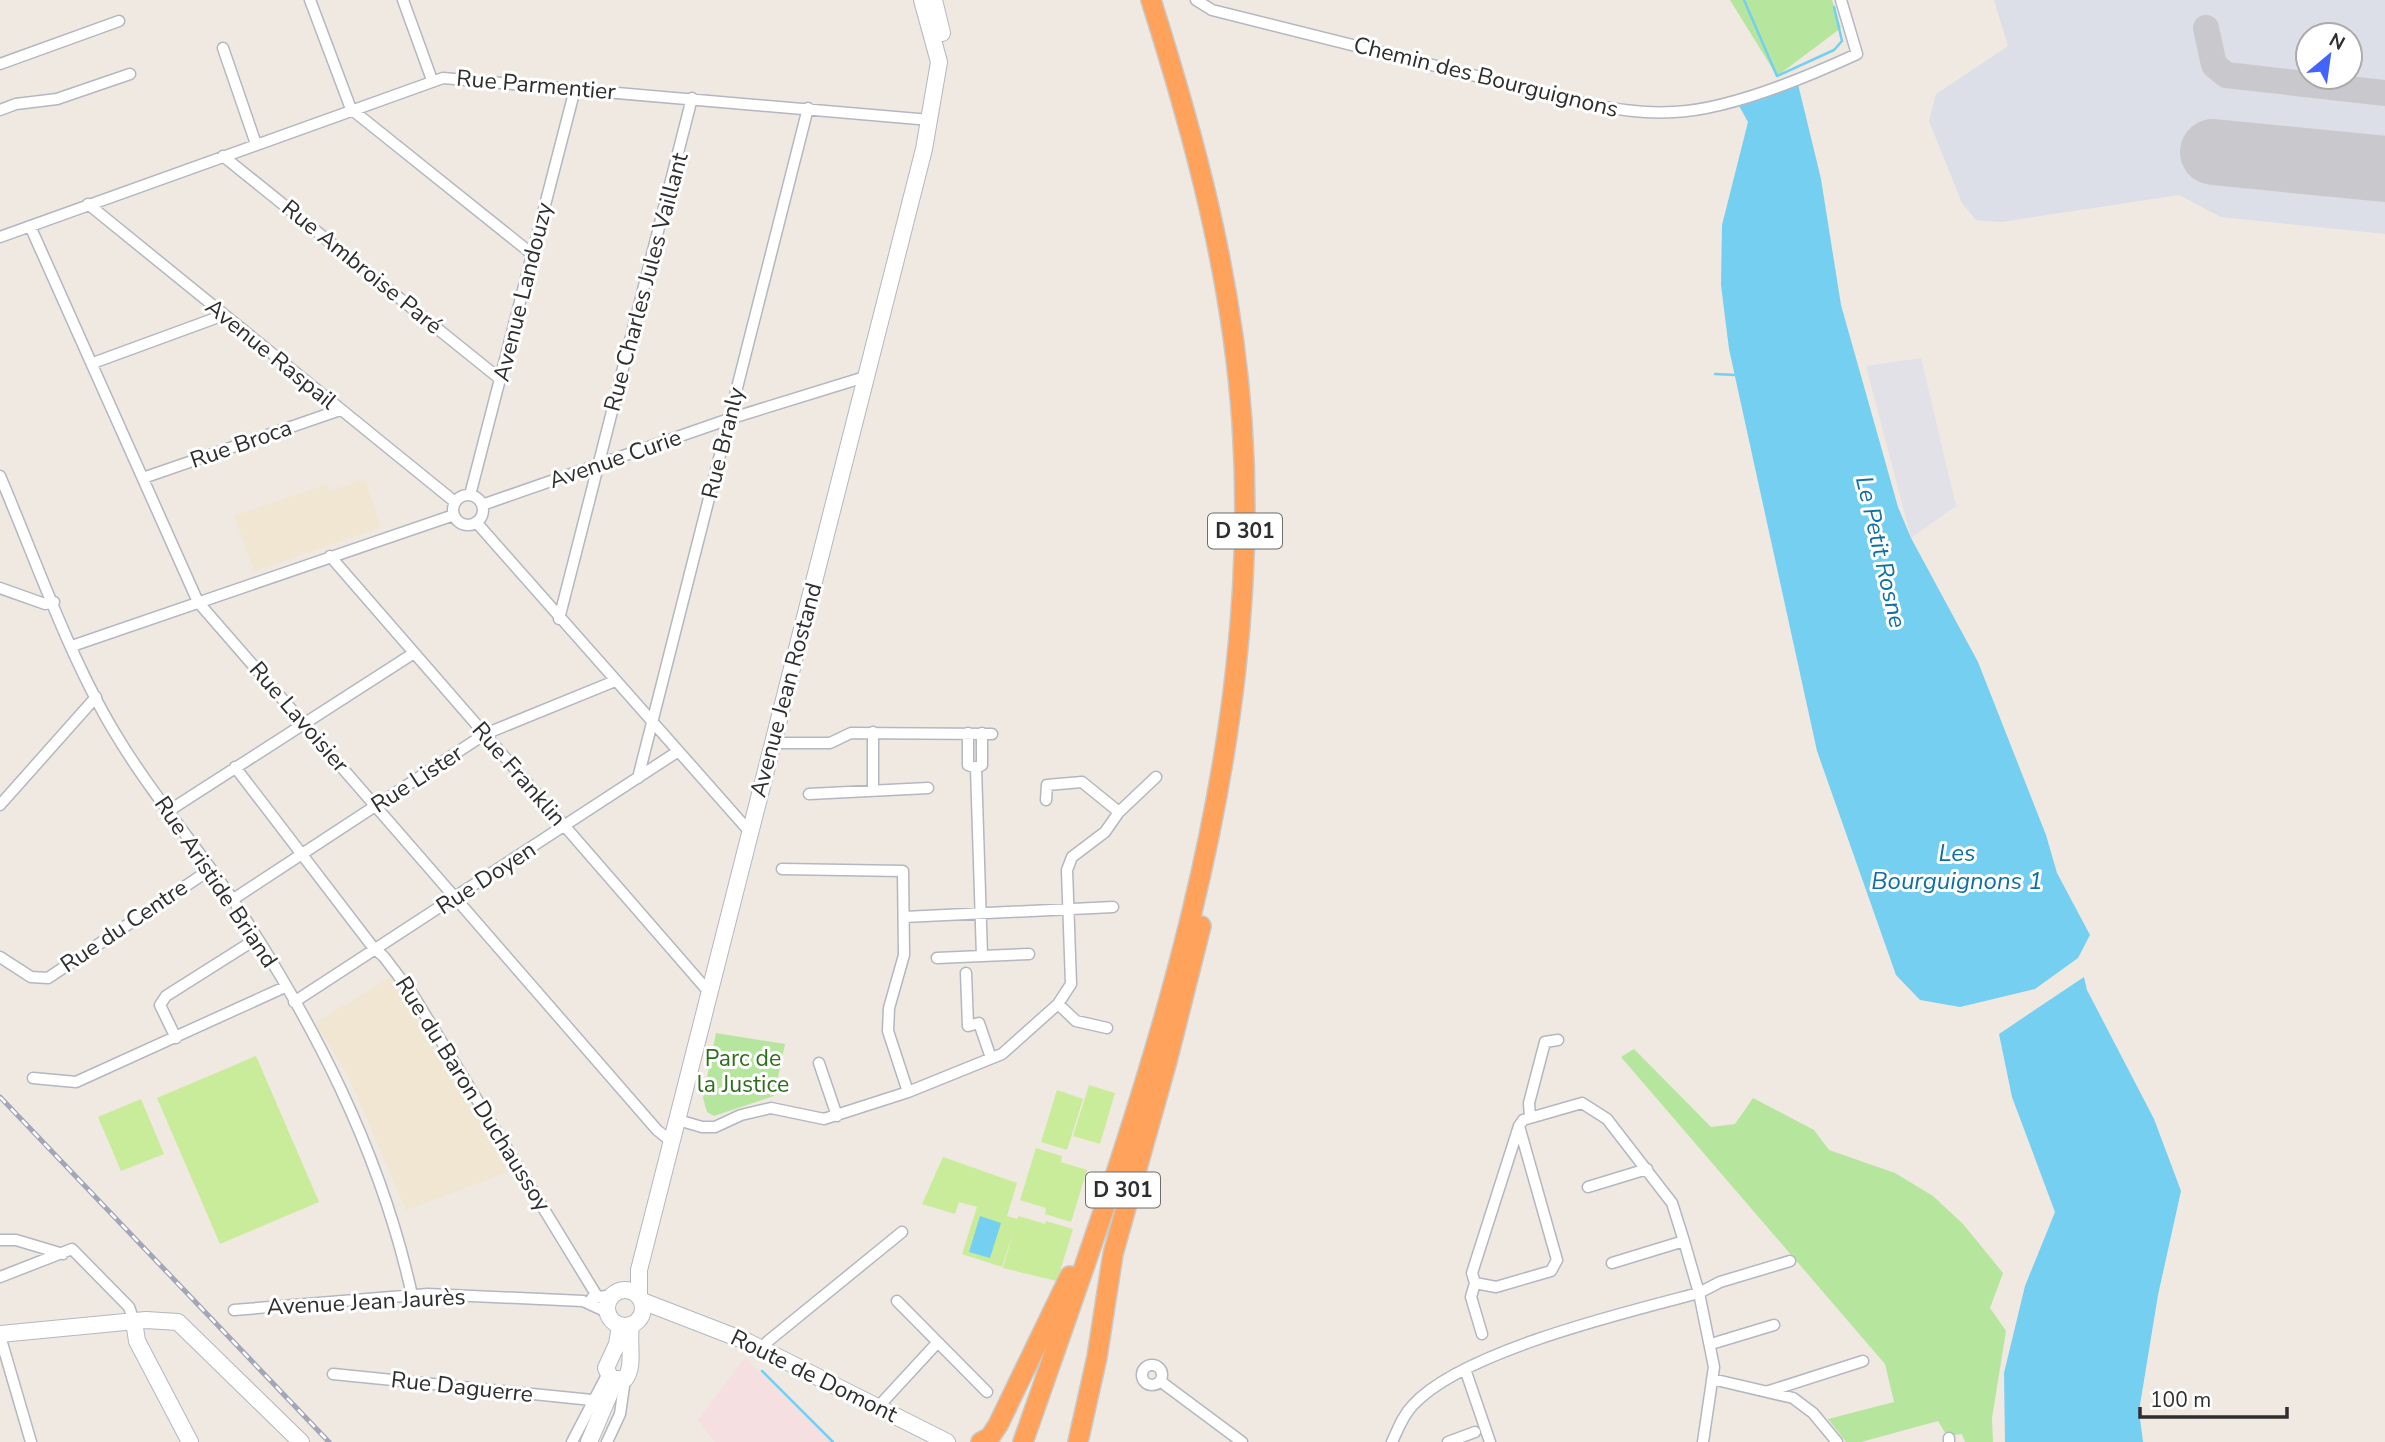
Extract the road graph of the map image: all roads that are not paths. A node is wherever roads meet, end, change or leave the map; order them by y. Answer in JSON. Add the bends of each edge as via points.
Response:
{"nodes":[{"id":1,"x":310,"y":0,"type":"edge"},
{"id":2,"x":403,"y":0,"type":"edge"},
{"id":3,"x":922,"y":0,"type":"edge"},
{"id":4,"x":933,"y":0,"type":"edge"},
{"id":5,"x":1140,"y":0,"type":"edge"},
{"id":6,"x":1152,"y":0,"type":"edge"},
{"id":7,"x":1164,"y":0,"type":"edge"},
{"id":8,"x":1196,"y":0,"type":"edge"},
{"id":9,"x":1841,"y":0,"type":"edge"},
{"id":10,"x":119,"y":21,"type":"dead end"},
{"id":11,"x":223,"y":48,"type":"dead end"},
{"id":12,"x":0,"y":64,"type":"edge"},
{"id":13,"x":130,"y":74,"type":"dead end"},
{"id":14,"x":432,"y":80,"type":"junction"},
{"id":15,"x":575,"y":89,"type":"junction"},
{"id":16,"x":692,"y":98,"type":"junction"},
{"id":17,"x":808,"y":108,"type":"junction"},
{"id":18,"x":351,"y":109,"type":"junction"},
{"id":19,"x":0,"y":110,"type":"edge"},
{"id":20,"x":931,"y":115,"type":"junction"},
{"id":21,"x":256,"y":144,"type":"junction"},
{"id":22,"x":223,"y":156,"type":"junction"},
{"id":23,"x":88,"y":204,"type":"junction"},
{"id":24,"x":30,"y":226,"type":"junction"},
{"id":25,"x":0,"y":237,"type":"edge"},
{"id":26,"x":532,"y":254,"type":"junction"},
{"id":27,"x":224,"y":315,"type":"junction"},
{"id":28,"x":93,"y":363,"type":"junction"},
{"id":29,"x":868,"y":376,"type":"junction"},
{"id":30,"x":500,"y":379,"type":"junction"},
{"id":31,"x":1237,"y":379,"type":"junction"},
{"id":32,"x":340,"y":410,"type":"junction"},
{"id":33,"x":729,"y":419,"type":"junction"},
{"id":34,"x":598,"y":466,"type":"junction"},
{"id":35,"x":0,"y":476,"type":"edge"},
{"id":36,"x":143,"y":478,"type":"junction"},
{"id":37,"x":470,"y":495,"type":"junction"},
{"id":38,"x":455,"y":502,"type":"junction"},
{"id":39,"x":482,"y":505,"type":"junction"},
{"id":40,"x":454,"y":515,"type":"junction"},
{"id":41,"x":477,"y":522,"type":"junction"},
{"id":42,"x":330,"y":556,"type":"junction"},
{"id":43,"x":0,"y":588,"type":"edge"},
{"id":44,"x":54,"y":602,"type":"junction"},
{"id":45,"x":198,"y":602,"type":"junction"},
{"id":46,"x":559,"y":619,"type":"junction"},
{"id":47,"x":72,"y":646,"type":"junction"},
{"id":48,"x":414,"y":653,"type":"junction"},
{"id":49,"x":615,"y":681,"type":"junction"},
{"id":50,"x":96,"y":697,"type":"junction"},
{"id":51,"x":652,"y":722,"type":"junction"},
{"id":52,"x":304,"y":723,"type":"junction"},
{"id":53,"x":873,"y":732,"type":"junction"},
{"id":54,"x":968,"y":733,"type":"junction"},
{"id":55,"x":485,"y":734,"type":"junction"},
{"id":56,"x":772,"y":743,"type":"junction"},
{"id":57,"x":677,"y":752,"type":"junction"},
{"id":58,"x":235,"y":767,"type":"junction"},
{"id":59,"x":976,"y":768,"type":"junction"},
{"id":60,"x":1156,"y":777,"type":"dead end"},
{"id":61,"x":638,"y":778,"type":"junction"},
{"id":62,"x":928,"y":788,"type":"dead end"},
{"id":63,"x":873,"y":790,"type":"junction"},
{"id":64,"x":809,"y":794,"type":"dead end"},
{"id":65,"x":1046,"y":800,"type":"dead end"},
{"id":66,"x":0,"y":805,"type":"edge"},
{"id":67,"x":376,"y":806,"type":"junction"},
{"id":68,"x":170,"y":810,"type":"junction"},
{"id":69,"x":1119,"y":812,"type":"junction"},
{"id":70,"x":565,"y":826,"type":"junction"},
{"id":71,"x":749,"y":831,"type":"junction"},
{"id":72,"x":301,"y":854,"type":"junction"},
{"id":73,"x":211,"y":869,"type":"junction"},
{"id":74,"x":782,"y":869,"type":"dead end"},
{"id":75,"x":455,"y":897,"type":"junction"},
{"id":76,"x":232,"y":900,"type":"junction"},
{"id":77,"x":1113,"y":907,"type":"dead end"},
{"id":78,"x":1069,"y":909,"type":"junction"},
{"id":79,"x":981,"y":914,"type":"junction"},
{"id":80,"x":904,"y":917,"type":"junction"},
{"id":81,"x":1198,"y":935,"type":"junction"},
{"id":82,"x":256,"y":939,"type":"junction"},
{"id":83,"x":376,"y":950,"type":"junction"},
{"id":84,"x":1029,"y":954,"type":"dead end"},
{"id":85,"x":982,"y":956,"type":"junction"},
{"id":86,"x":0,"y":957,"type":"edge"},
{"id":87,"x":937,"y":958,"type":"dead end"},
{"id":88,"x":966,"y":973,"type":"dead end"},
{"id":89,"x":285,"y":987,"type":"junction"},
{"id":90,"x":708,"y":991,"type":"junction"},
{"id":91,"x":294,"y":1002,"type":"junction"},
{"id":92,"x":1058,"y":1004,"type":"junction"},
{"id":93,"x":1107,"y":1028,"type":"dead end"},
{"id":94,"x":176,"y":1038,"type":"junction"},
{"id":95,"x":1558,"y":1040,"type":"dead end"},
{"id":96,"x":991,"y":1058,"type":"junction"},
{"id":97,"x":819,"y":1063,"type":"dead end"},
{"id":98,"x":1147,"y":1072,"type":"junction"},
{"id":99,"x":33,"y":1078,"type":"dead end"},
{"id":100,"x":908,"y":1092,"type":"junction"},
{"id":101,"x":837,"y":1116,"type":"junction"},
{"id":102,"x":1530,"y":1117,"type":"junction"},
{"id":103,"x":678,"y":1120,"type":"junction"},
{"id":104,"x":1519,"y":1126,"type":"junction"},
{"id":105,"x":672,"y":1142,"type":"junction"},
{"id":106,"x":1647,"y":1169,"type":"junction"},
{"id":107,"x":1588,"y":1186,"type":"dead end"},
{"id":108,"x":902,"y":1232,"type":"dead end"},
{"id":109,"x":2,"y":1241,"type":"edge"},
{"id":110,"x":1684,"y":1241,"type":"junction"},
{"id":111,"x":68,"y":1251,"type":"junction"},
{"id":112,"x":1790,"y":1261,"type":"dead end"},
{"id":113,"x":1612,"y":1263,"type":"dead end"},
{"id":114,"x":0,"y":1277,"type":"edge"},
{"id":115,"x":1475,"y":1283,"type":"junction"},
{"id":116,"x":1699,"y":1293,"type":"junction"},
{"id":117,"x":412,"y":1295,"type":"junction"},
{"id":118,"x":583,"y":1301,"type":"junction"},
{"id":119,"x":897,"y":1301,"type":"dead end"},
{"id":120,"x":626,"y":1306,"type":"junction"},
{"id":121,"x":234,"y":1310,"type":"dead end"},
{"id":122,"x":607,"y":1312,"type":"joint"},
{"id":123,"x":134,"y":1321,"type":"junction"},
{"id":124,"x":1774,"y":1325,"type":"dead end"},
{"id":125,"x":1482,"y":1334,"type":"dead end"},
{"id":126,"x":0,"y":1335,"type":"edge"},
{"id":127,"x":937,"y":1343,"type":"junction"},
{"id":128,"x":1711,"y":1344,"type":"junction"},
{"id":129,"x":763,"y":1350,"type":"junction"},
{"id":130,"x":1863,"y":1361,"type":"dead end"},
{"id":131,"x":1465,"y":1369,"type":"junction"},
{"id":132,"x":333,"y":1374,"type":"dead end"},
{"id":133,"x":616,"y":1378,"type":"junction"},
{"id":134,"x":1712,"y":1379,"type":"junction"},
{"id":135,"x":1160,"y":1381,"type":"dead end"},
{"id":136,"x":988,"y":1392,"type":"dead end"},
{"id":137,"x":1766,"y":1392,"type":"junction"},
{"id":138,"x":592,"y":1400,"type":"junction"},
{"id":139,"x":878,"y":1406,"type":"junction"},
{"id":140,"x":1475,"y":1432,"type":"dead end"},
{"id":141,"x":31,"y":1442,"type":"edge"},
{"id":142,"x":190,"y":1442,"type":"edge"},
{"id":143,"x":301,"y":1442,"type":"edge"},
{"id":144,"x":572,"y":1442,"type":"edge"},
{"id":145,"x":589,"y":1442,"type":"edge"},
{"id":146,"x":607,"y":1442,"type":"edge"},
{"id":147,"x":947,"y":1442,"type":"edge"},
{"id":148,"x":971,"y":1442,"type":"edge"},
{"id":149,"x":981,"y":1442,"type":"edge"},
{"id":150,"x":1023,"y":1442,"type":"edge"},
{"id":151,"x":1037,"y":1442,"type":"edge"},
{"id":152,"x":1078,"y":1442,"type":"edge"},
{"id":153,"x":1242,"y":1442,"type":"edge"},
{"id":154,"x":1392,"y":1442,"type":"edge"},
{"id":155,"x":1448,"y":1442,"type":"edge"},
{"id":156,"x":1490,"y":1442,"type":"edge"},
{"id":157,"x":1703,"y":1442,"type":"edge"},
{"id":158,"x":1836,"y":1442,"type":"edge"}],
"edges":[{"from":1,"to":18,"type":"street"},
{"from":2,"to":14,"type":"street"},
{"from":3,"to":20,"type":"street","name":"Avenue Jean Rostand","via":[[939,57]]},
{"from":4,"to":20,"type":"street","name":"Avenue Jean Rostand","via":[[947,51]]},
{"from":5,"to":31,"type":"highway","via":[[1182,123]]},
{"from":6,"to":31,"type":"highway","number":"D 301","via":[[1215,226]]},
{"from":7,"to":81,"type":"highway","number":"D 301","via":[[1211,155],[1232,248],[1250,380],[1256,471],[1256,569],[1247,692],[1223,838]]},
{"from":8,"to":9,"type":"street","name":"Chemin des Bourguignons","via":[[1212,10],[1636,112],[1703,108],[1818,72],[1857,54]]},
{"from":10,"to":12,"type":"street"},
{"from":11,"to":21,"type":"street"},
{"from":13,"to":19,"type":"street","via":[[57,99]]},
{"from":14,"to":15,"type":"street","name":"Rue Parmentier"},
{"from":14,"to":18,"type":"street","name":"Rue Parmentier"},
{"from":15,"to":16,"type":"street","name":"Rue Parmentier"},
{"from":15,"to":26,"type":"street","name":"Avenue Landouzy"},
{"from":16,"to":17,"type":"street","name":"Rue Parmentier"},
{"from":16,"to":34,"type":"street","name":"Rue Charles Jules Vaillant"},
{"from":17,"to":20,"type":"street","name":"Rue Parmentier"},
{"from":17,"to":33,"type":"street","name":"Rue Branly"},
{"from":18,"to":21,"type":"street","name":"Rue Parmentier"},
{"from":18,"to":26,"type":"street"},
{"from":20,"to":29,"type":"street","name":"Avenue Jean Rostand"},
{"from":21,"to":22,"type":"street","name":"Rue Parmentier"},
{"from":22,"to":23,"type":"street","name":"Rue Parmentier"},
{"from":22,"to":30,"type":"street","name":"Rue Ambroise Paré"},
{"from":23,"to":24,"type":"street","name":"Rue Parmentier"},
{"from":23,"to":27,"type":"street","name":"Avenue Raspail"},
{"from":24,"to":25,"type":"street","name":"Rue Parmentier"},
{"from":24,"to":28,"type":"street","name":"Rue Lavoisier"},
{"from":26,"to":30,"type":"street","name":"Avenue Landouzy"},
{"from":27,"to":28,"type":"street"},
{"from":27,"to":32,"type":"street","name":"Avenue Raspail"},
{"from":28,"to":36,"type":"street","name":"Rue Lavoisier"},
{"from":29,"to":33,"type":"street","name":"Avenue Curie"},
{"from":29,"to":56,"type":"street","name":"Avenue Jean Rostand"},
{"from":30,"to":37,"type":"street","name":"Avenue Landouzy"},
{"from":31,"to":98,"type":"highway","number":"D 301","via":[[1245,555],[1237,676],[1217,807]]},
{"from":32,"to":36,"type":"street","name":"Rue Broca"},
{"from":32,"to":38,"type":"street","name":"Avenue Raspail"},
{"from":33,"to":34,"type":"street","name":"Avenue Curie"},
{"from":33,"to":51,"type":"street","name":"Rue Branly"},
{"from":34,"to":39,"type":"street","name":"Avenue Curie"},
{"from":34,"to":46,"type":"street","name":"Rue Charles Jules Vaillant"},
{"from":35,"to":44,"type":"street","name":"Rue Aristide Briand"},
{"from":36,"to":45,"type":"street","name":"Rue Lavoisier"},
{"from":37,"to":38,"type":"street"},
{"from":37,"to":39,"type":"street"},
{"from":38,"to":40,"type":"street"},
{"from":39,"to":41,"type":"street"},
{"from":40,"to":41,"type":"street","via":[[464,524]]},
{"from":40,"to":42,"type":"street"},
{"from":41,"to":46,"type":"street"},
{"from":42,"to":45,"type":"street"},
{"from":42,"to":48,"type":"street","name":"Rue Franklin"},
{"from":43,"to":44,"type":"street","via":[[45,604]]},
{"from":44,"to":47,"type":"street","name":"Rue Aristide Briand"},
{"from":45,"to":47,"type":"street"},
{"from":45,"to":52,"type":"street","name":"Rue Lavoisier"},
{"from":46,"to":49,"type":"street"},
{"from":47,"to":50,"type":"street","name":"Rue Aristide Briand"},
{"from":48,"to":52,"type":"street"},
{"from":48,"to":55,"type":"street","name":"Rue Franklin"},
{"from":49,"to":51,"type":"street"},
{"from":49,"to":55,"type":"street","name":"Rue Lister"},
{"from":50,"to":66,"type":"street"},
{"from":50,"to":68,"type":"street","name":"Rue Aristide Briand","via":[[115,733]]},
{"from":51,"to":57,"type":"street"},
{"from":51,"to":61,"type":"street","name":"Rue Branly"},
{"from":52,"to":58,"type":"street"},
{"from":52,"to":67,"type":"street","name":"Rue Lavoisier"},
{"from":53,"to":54,"type":"street"},
{"from":53,"to":56,"type":"street","via":[[850,733],[830,743]]},
{"from":53,"to":63,"type":"street"},
{"from":54,"to":59,"type":"street","via":[[968,765]]},
{"from":54,"to":59,"type":"street","via":[[987,734],[982,765]]},
{"from":55,"to":67,"type":"street","name":"Rue Lister"},
{"from":55,"to":70,"type":"street","name":"Rue Franklin"},
{"from":56,"to":71,"type":"street","name":"Avenue Jean Rostand"},
{"from":57,"to":61,"type":"street","name":"Rue Doyen"},
{"from":57,"to":71,"type":"street"},
{"from":58,"to":68,"type":"street"},
{"from":58,"to":72,"type":"street","name":"Rue du Baron Duchaussoy"},
{"from":59,"to":79,"type":"street"},
{"from":60,"to":69,"type":"street"},
{"from":61,"to":70,"type":"street","name":"Rue Doyen"},
{"from":62,"to":63,"type":"street"},
{"from":63,"to":64,"type":"street"},
{"from":65,"to":69,"type":"street","via":[[1047,785],[1082,782]]},
{"from":67,"to":72,"type":"street","name":"Rue Lister"},
{"from":67,"to":75,"type":"street","name":"Rue Lavoisier"},
{"from":68,"to":73,"type":"street","name":"Rue Aristide Briand"},
{"from":69,"to":78,"type":"street","via":[[1105,832],[1072,857]]},
{"from":70,"to":75,"type":"street","name":"Rue Doyen"},
{"from":70,"to":90,"type":"street","name":"Rue Franklin"},
{"from":71,"to":90,"type":"street","name":"Avenue Jean Rostand"},
{"from":72,"to":76,"type":"street","name":"Rue Lister"},
{"from":72,"to":83,"type":"street","name":"Rue du Baron Duchaussoy"},
{"from":73,"to":76,"type":"street","name":"Rue Aristide Briand"},
{"from":73,"to":86,"type":"street","name":"Rue du Centre","via":[[48,978],[31,977]]},
{"from":74,"to":80,"type":"street","via":[[903,871]]},
{"from":75,"to":83,"type":"street","name":"Rue Doyen"},
{"from":75,"to":105,"type":"street","name":"Rue Lavoisier"},
{"from":76,"to":82,"type":"street","name":"Rue Aristide Briand"},
{"from":77,"to":78,"type":"street"},
{"from":78,"to":79,"type":"street"},
{"from":78,"to":92,"type":"street","via":[[1071,985]]},
{"from":79,"to":80,"type":"street"},
{"from":79,"to":85,"type":"street"},
{"from":80,"to":100,"type":"street","via":[[904,955],[889,1008],[888,1031]]},
{"from":81,"to":151,"type":"highway","number":"D 301","via":[[1126,1180]]},
{"from":81,"to":152,"type":"highway","via":[[1113,1254]]},
{"from":82,"to":89,"type":"street","name":"Rue Aristide Briand"},
{"from":82,"to":94,"type":"street","via":[[166,996],[160,1005]]},
{"from":83,"to":91,"type":"street","name":"Rue Doyen"},
{"from":83,"to":120,"type":"street","name":"Rue du Baron Duchaussoy","via":[[414,995]]},
{"from":84,"to":85,"type":"street"},
{"from":85,"to":87,"type":"street"},
{"from":88,"to":96,"type":"street","via":[[968,1026],[979,1023]]},
{"from":89,"to":91,"type":"street","name":"Rue Aristide Briand"},
{"from":89,"to":94,"type":"street"},
{"from":90,"to":103,"type":"street","name":"Avenue Jean Rostand"},
{"from":91,"to":117,"type":"street","name":"Rue Aristide Briand","via":[[339,1081],[368,1146]]},
{"from":92,"to":93,"type":"street","via":[[1076,1021]]},
{"from":92,"to":96,"type":"street","via":[[1009,1049]]},
{"from":94,"to":99,"type":"street","via":[[76,1082]]},
{"from":95,"to":102,"type":"street","via":[[1545,1042],[1529,1103]]},
{"from":96,"to":100,"type":"street"},
{"from":97,"to":101,"type":"street"},
{"from":98,"to":149,"type":"highway","via":[[1074,1267],[998,1425]]},
{"from":98,"to":150,"type":"highway","number":"D 301"},
{"from":100,"to":101,"type":"street"},
{"from":101,"to":103,"type":"street","via":[[824,1119],[771,1108],[715,1127]]},
{"from":102,"to":104,"type":"street"},
{"from":102,"to":106,"type":"street","via":[[1582,1103],[1594,1108]]},
{"from":103,"to":105,"type":"street","name":"Avenue Jean Rostand"},
{"from":104,"to":115,"type":"street","via":[[1472,1273]]},
{"from":104,"to":115,"type":"street","via":[[1557,1259],[1551,1271],[1496,1287]]},
{"from":105,"to":120,"type":"street","name":"Avenue Jean Rostand"},
{"from":106,"to":107,"type":"street"},
{"from":106,"to":110,"type":"street","via":[[1672,1203]]},
{"from":108,"to":129,"type":"street","via":[[767,1342]]},
{"from":109,"to":111,"type":"street"},
{"from":110,"to":113,"type":"street"},
{"from":110,"to":116,"type":"street"},
{"from":111,"to":114,"type":"street"},
{"from":111,"to":123,"type":"street","via":[[129,1307]]},
{"from":112,"to":116,"type":"street"},
{"from":115,"to":125,"type":"street","via":[[1471,1297]]},
{"from":116,"to":128,"type":"street"},
{"from":116,"to":131,"type":"street","via":[[1610,1317]]},
{"from":117,"to":118,"type":"street","name":"Avenue Jean Jaurès"},
{"from":117,"to":121,"type":"street","name":"Avenue Jean Jaurès"},
{"from":118,"to":120,"type":"street","name":"Avenue Jean Jaurès"},
{"from":118,"to":122,"type":"street","name":"Avenue Jean Jaurès"},
{"from":119,"to":127,"type":"street"},
{"from":120,"to":122,"type":"street","via":[[611,1320]]},
{"from":120,"to":129,"type":"street","name":"Route de Domont","via":[[722,1330]]},
{"from":120,"to":133,"type":"street","via":[[618,1344],[607,1364]]},
{"from":120,"to":133,"type":"street","name":"Avenue Jean Rostand","via":[[631,1371]]},
{"from":123,"to":126,"type":"street"},
{"from":123,"to":142,"type":"street","via":[[137,1341]]},
{"from":123,"to":143,"type":"street","via":[[170,1321],[186,1327]]},
{"from":124,"to":128,"type":"street"},
{"from":126,"to":141,"type":"street"},
{"from":127,"to":136,"type":"street"},
{"from":127,"to":139,"type":"street"},
{"from":128,"to":134,"type":"street"},
{"from":129,"to":139,"type":"street","name":"Route de Domont"},
{"from":130,"to":137,"type":"street"},
{"from":131,"to":154,"type":"street","via":[[1412,1405]]},
{"from":131,"to":156,"type":"street"},
{"from":132,"to":138,"type":"street","name":"Rue Daguerre"},
{"from":133,"to":138,"type":"street"},
{"from":133,"to":145,"type":"street"},
{"from":133,"to":146,"type":"street","via":[[620,1414]]},
{"from":134,"to":137,"type":"street"},
{"from":134,"to":157,"type":"street"},
{"from":135,"to":153,"type":"street"},
{"from":137,"to":158,"type":"street","via":[[1793,1398],[1813,1413]]},
{"from":138,"to":144,"type":"street"},
{"from":139,"to":147,"type":"street","name":"Route de Domont"},
{"from":140,"to":155,"type":"street"},
{"from":148,"to":149,"type":"street"}]}
